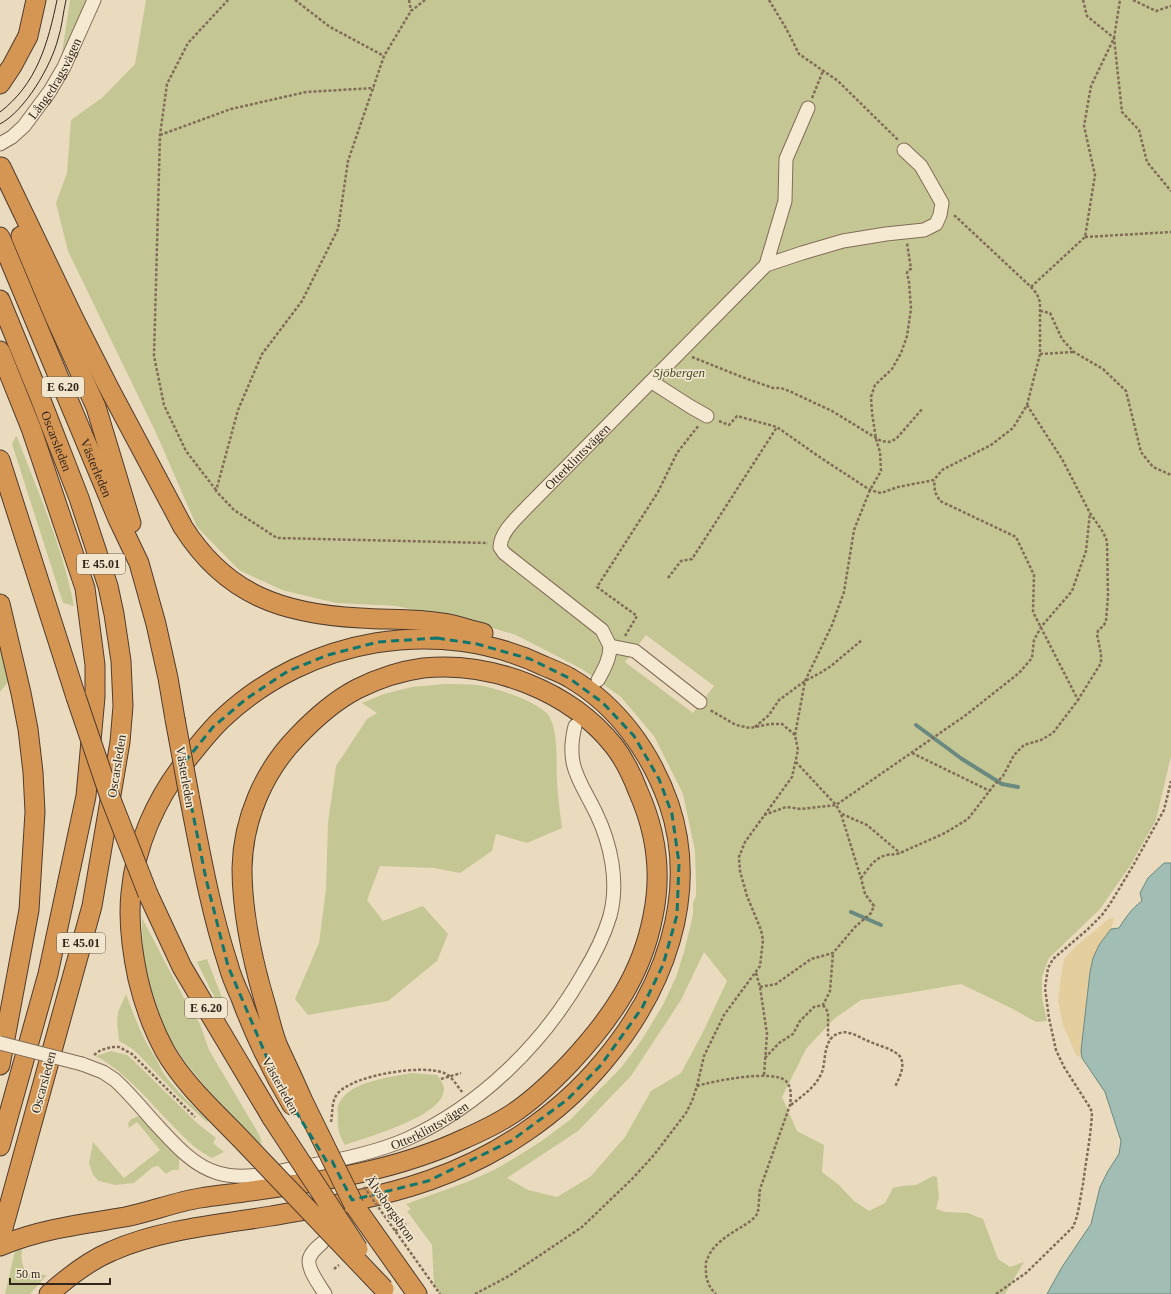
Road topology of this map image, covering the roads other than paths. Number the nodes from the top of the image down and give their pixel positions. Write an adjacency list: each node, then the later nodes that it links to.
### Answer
1 (36, 0): 3 (highway)
2 (94, 0): 5 (street, Långedragsvägen)
3 (0, 84)
4 (808, 108): 9 (street)
5 (0, 144)
6 (904, 150): 9 (street)
7 (0, 166): 16 (highway); 20 (highway)
8 (0, 237): 16 (highway, Västerleden / E 6.20)
9 (766, 265): 12 (street, Otterklintsvägen)
10 (0, 300): 28 (highway, Oscarsleden / E 45.01)
11 (0, 351): 27 (highway, Oscarsleden / E 45.01)
12 (652, 382): 13 (street); 19 (street, Otterklintsvägen)
13 (707, 416)
14 (0, 460): 17 (highway, E 6.20)
15 (0, 485): 17 (highway)
16 (139, 563): 26 (highway, Västerleden / E 6.20, bridge)
17 (42, 594): 31 (highway, Västerleden / E 6.20, bridge)
18 (0, 604): 25 (highway)
19 (615, 647): 21 (street); 22 (street)
20 (530, 659): 31 (highway, bridge); 32 (highway)
21 (598, 680)
22 (700, 702)
23 (575, 726): 24 (street, Otterklintsvägen, bridge)
24 (0, 1043)
25 (0, 1065)
26 (297, 1102): 30 (highway); 34 (highway, bridge)
27 (0, 1146)
28 (0, 1240)
29 (322, 1242): 33 (street)
30 (0, 1246)
31 (386, 1292)
32 (49, 1294)
33 (325, 1294)
34 (417, 1294)

